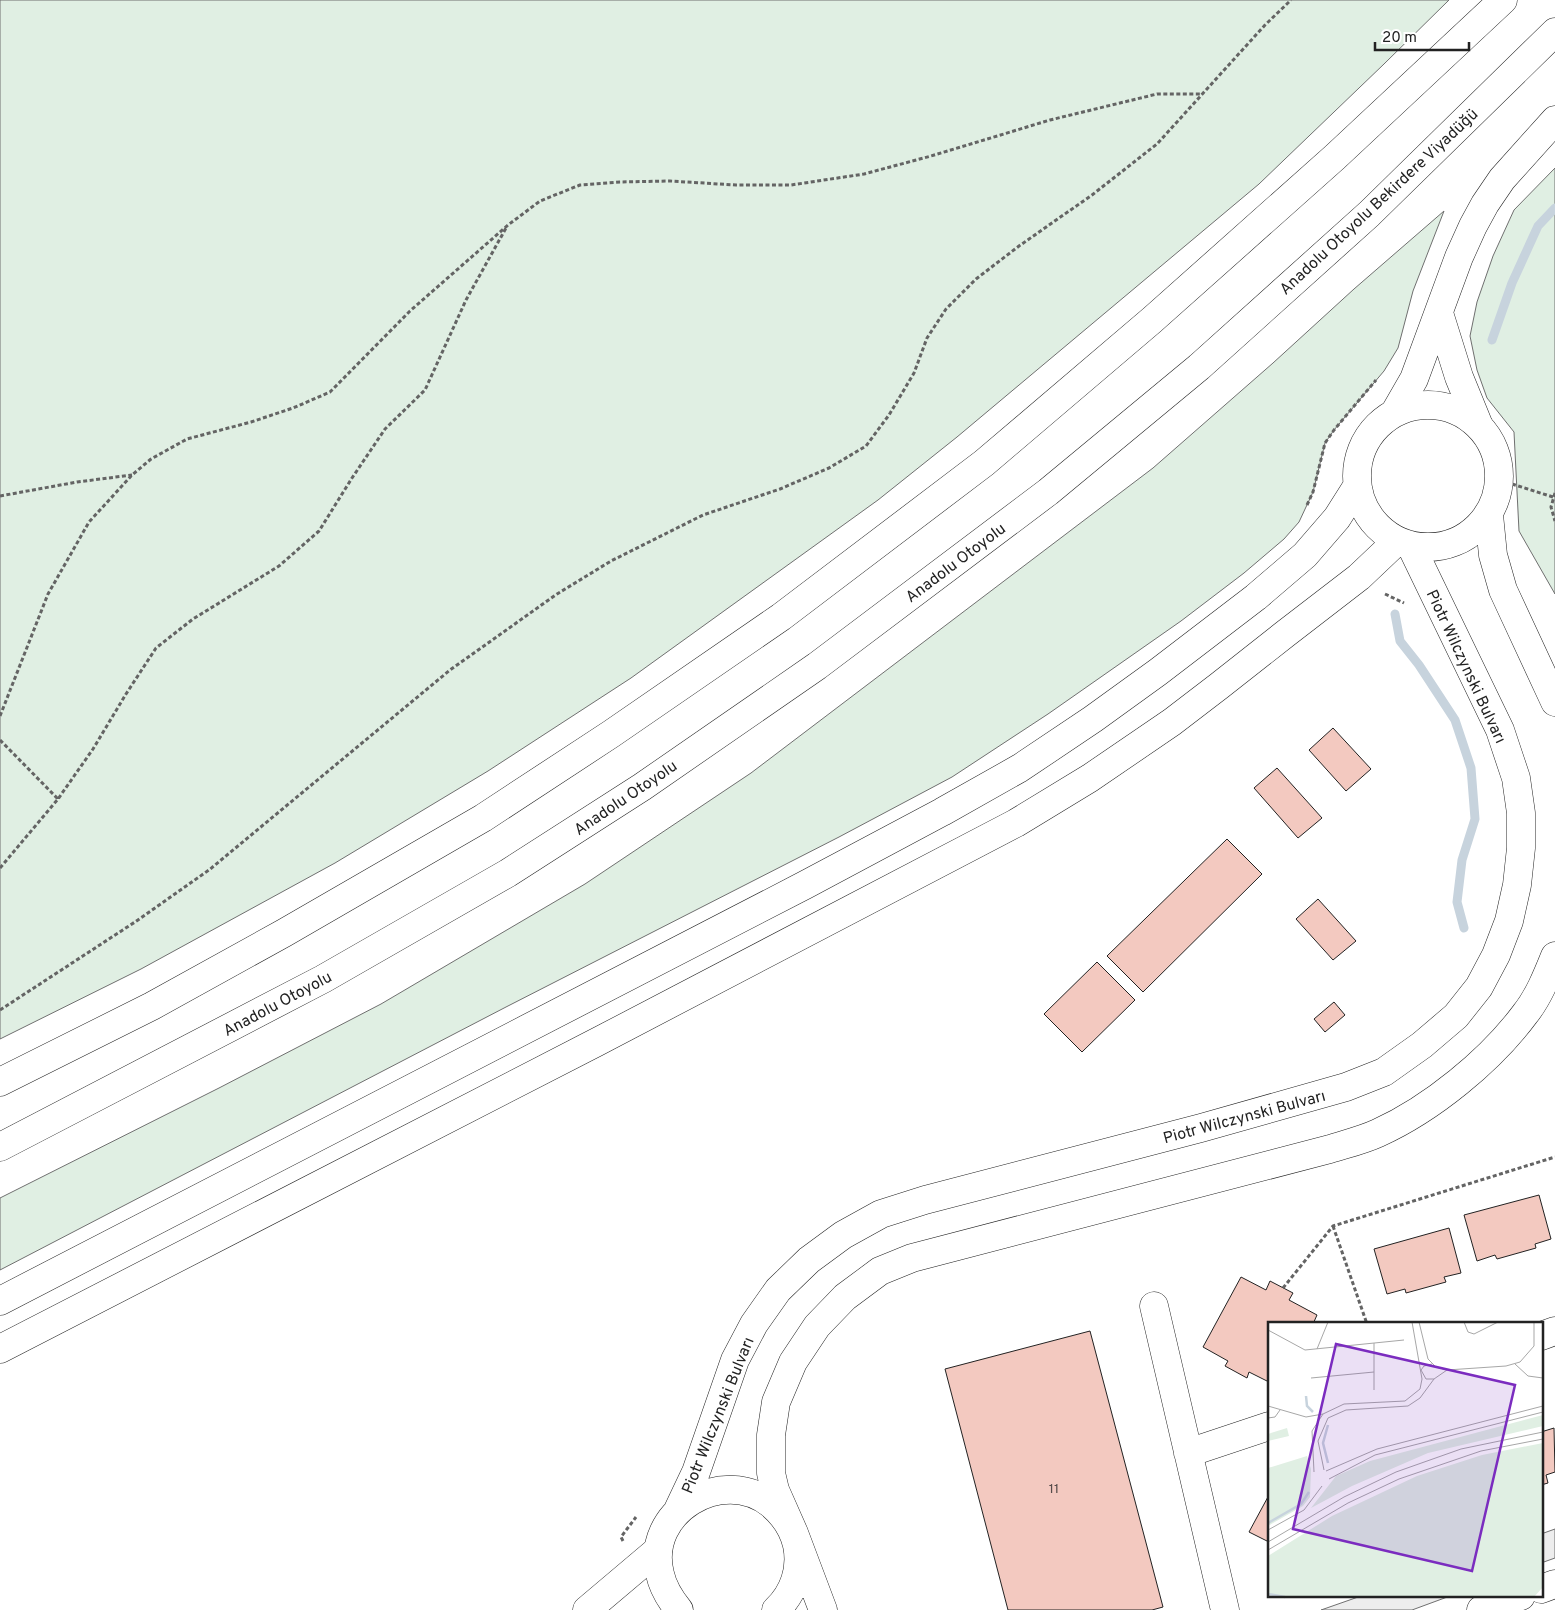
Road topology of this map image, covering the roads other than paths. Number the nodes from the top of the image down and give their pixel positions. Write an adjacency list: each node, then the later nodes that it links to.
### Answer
1 (1503, 0): 13 (main road)
2 (1555, 32): 5 (main road, Anadolu Otoyolu Bekirdere Viyadüğü)
3 (1555, 120): 4 (main road)
4 (1439, 314): 6 (main road); 7 (main road)
5 (1199, 367): 14 (main road, Anadolu Otoyolu)
6 (1395, 412): 7 (main road); 8 (main road)
7 (1479, 426): 9 (main road)
8 (1356, 488): 10 (main road); 15 (main road)
9 (1488, 515): 10 (main road); 11 (main road)
10 (1404, 544): 19 (main road); 22 (main road, Piotr Wilczynski Bulvarı)
11 (1555, 702)
12 (1555, 956): 23 (main road, Piotr Wilczynski Bulvarı)
13 (0, 1082)
14 (0, 1147)
15 (0, 1301)
16 (1154, 1306): 21 (main road)
17 (1555, 1331): 18 (main road)
18 (1542, 1336)
19 (0, 1349)
20 (1268, 1426): 21 (main road)
21 (1188, 1453): 32 (main road)
22 (678, 1510): 23 (main road, Piotr Wilczynski Bulvarı); 24 (main road, Piotr Wilczynski Bulvarı)
23 (794, 1533): 30 (main road, Piotr Wilczynski Bulvarı); 31 (main road, Piotr Wilczynski Bulvarı)
24 (658, 1550): 28 (main road); 29 (main road, Piotr Wilczynski Bulvarı)
25 (1555, 1584): 26 (main road)
26 (1542, 1589)
27 (1515, 1598): 33 (main road)
28 (588, 1610)
29 (679, 1610)
30 (776, 1610)
31 (824, 1610)
32 (1225, 1610)
33 (1482, 1610)

